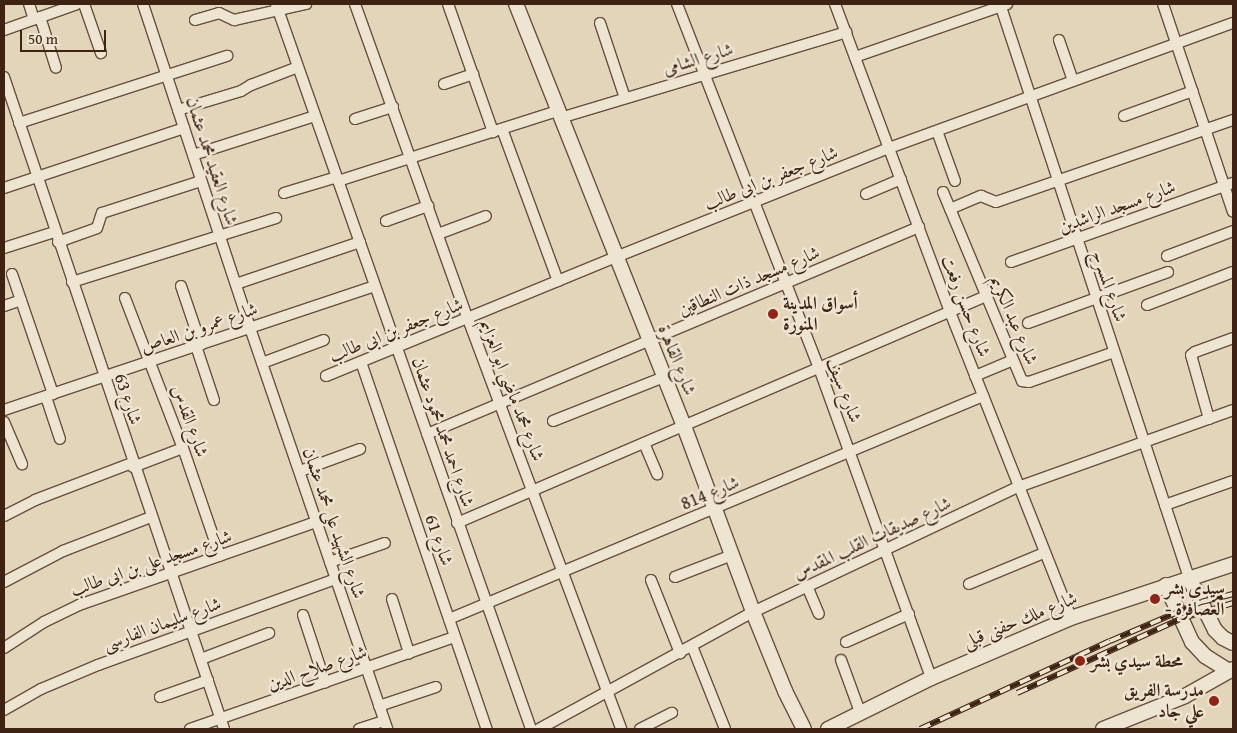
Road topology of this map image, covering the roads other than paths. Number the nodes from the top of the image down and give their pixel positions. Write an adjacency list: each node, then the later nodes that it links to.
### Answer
1 (29, 4): 14 (street)
2 (77, 4): 14 (street)
3 (84, 4): 22 (street)
4 (143, 4): 29 (street, شارع العقيد محمد عثمان)
5 (306, 4): 13 (street)
6 (356, 4): 36 (street, شارع محمد ماضي ابو العزايم)
7 (448, 4): 27 (street)
8 (516, 4): 38 (street, شارع القاهرة)
9 (677, 4): 28 (street, شارع سيف)
10 (836, 4): 19 (street, شارع حسن رفعت)
11 (1163, 4): 21 (street)
12 (1003, 5): 24 (street); 34 (street, شارع المسرح)
13 (277, 7): 15 (street); 25 (street, شارع احمد محمد محمود عثمان)
14 (37, 18): 18 (street); 26 (street)
15 (195, 20)
16 (600, 23): 35 (street)
17 (1233, 24): 21 (street, شارع جعفر بن ابى طالب)
18 (4, 30)
19 (846, 32): 24 (street, شارع حسن رفعت); 28 (street, شارع الشامى)
20 (1059, 40): 31 (street)
21 (1177, 44): 31 (street, شارع جعفر بن ابى طالب); 33 (street)
22 (101, 53)
23 (227, 56): 29 (street)
24 (855, 57): 48 (street, شارع حسن رفعت)
25 (298, 67): 37 (street); 39 (street, شارع احمد محمد محمود عثمان)
26 (56, 68)
27 (473, 74): 32 (street); 45 (street)
28 (704, 74): 35 (street, شارع الشامى); 62 (street, شارع سيف)
29 (166, 76): 37 (street, شارع العقيد محمد عثمان); 43 (street)
30 (4, 77): 43 (street, شارع 63)
31 (1073, 82): 34 (street, شارع جعفر بن ابى طالب)
32 (444, 84)
33 (1193, 91): 40 (street); 46 (street)
34 (1031, 96): 47 (street, شارع جعفر بن ابى طالب); 56 (street, شارع المسرح)
35 (625, 98): 38 (street, شارع الشامى)
36 (393, 108): 41 (street); 50 (street, شارع محمد ماضي ابو العزايم)
37 (178, 110): 44 (street, شارع العقيد محمد عثمان)
38 (559, 114): 45 (street, شارع الشامى); 79 (street, شارع القاهرة)
39 (315, 116): 49 (street); 52 (street, شارع احمد محمد محمود عثمان)
40 (1124, 116)
41 (355, 119)
42 (1233, 120): 46 (street)
43 (19, 123): 51 (street, شارع 63)
44 (184, 128): 49 (street, شارع العقيد محمد عثمان); 51 (street)
45 (498, 130): 50 (street, شارع الشامى); 84 (street)
46 (1206, 130): 56 (street); 57 (street)
47 (937, 131): 48 (street, شارع جعفر بن ابى طالب); 55 (street)
48 (889, 148): 53 (street, شارع حسن رفعت); 62 (street, شارع جعفر بن ابى طالب)
49 (193, 155): 54 (street, شارع العقيد محمد عثمان)
50 (411, 158): 52 (street, شارع الشامى); 63 (street, شارع محمد ماضي ابو العزايم)
51 (36, 177): 58 (street); 71 (street, شارع 63)
52 (338, 179): 60 (street, شارع الشامى); 76 (street, شارع احمد محمد محمود عثمان)
53 (901, 179): 61 (street); 69 (street, شارع حسن رفعت)
54 (201, 181): 73 (street, شارع العقيد محمد عثمان); 75 (street)
55 (955, 181)
56 (1058, 181): 64 (street); 74 (street, شارع المسرح)
57 (1229, 184): 65 (street); 74 (street, شارع مسجد الراشدين)
58 (4, 188)
59 (943, 192): 64 (street, شارع عبد الكريم)
60 (284, 193)
61 (866, 194)
62 (755, 202): 79 (street, شارع جعفر بن ابى طالب); 86 (street, شارع سيف)
63 (428, 206): 68 (street); 72 (street, شارع محمد ماضي ابو العزايم)
64 (950, 209): 90 (street, شارع عبد الكريم)
65 (1233, 212)
66 (486, 216): 72 (street)
67 (276, 218): 73 (street)
68 (386, 221)
69 (919, 227): 86 (street, شارع مسجد ذات النطاقين); 96 (street, شارع حسن رفعت)
70 (1233, 231): 78 (street)
71 (54, 232): 75 (street, شارع 63); 77 (street)
72 (438, 234): 97 (street, شارع محمد ماضي ابو العزايم)
73 (219, 236): 85 (street); 87 (street, شارع العقيد محمد عثمان)
74 (1076, 238): 80 (street, شارع مسجد الراشدين); 92 (street, شارع المسرح)
75 (58, 242): 85 (street, شارع 63)
76 (360, 242): 87 (street); 89 (street, شارع احمد محمد محمود عثمان)
77 (4, 248)
78 (1167, 256)
79 (616, 257): 84 (street, شارع جعفر بن ابى طالب); 102 (street, شارع القاهرة)
80 (1011, 262)
81 (1168, 272): 92 (street)
82 (1233, 272): 94 (street)
83 (12, 274): 93 (street)
84 (558, 281): 97 (street, شارع جعفر بن ابى طالب)
85 (72, 282): 113 (street, شارع 63)
86 (786, 283): 102 (street, شارع مسجد ذات النطاقين); 110 (street, شارع سيف)
87 (236, 284): 99 (street, شارع العقيد محمد عثمان)
88 (181, 286): 103 (street)
89 (375, 286): 99 (street, شارع عمرو بن العاص); 104 (street, شارع احمد محمد محمود عثمان)
90 (986, 296): 96 (street); 106 (street, شارع عبد الكريم)
91 (126, 298): 107 (street, شارع القدس)
92 (1096, 298): 98 (street); 105 (street, شارع المسرح)
93 (21, 300): 95 (street); 115 (street)
94 (1147, 305)
95 (4, 306)
96 (950, 312): 110 (street); 112 (street, شارع حسن رفعت)
97 (468, 319): 104 (street, شارع جعفر بن ابى طالب); 118 (street, شارع محمد ماضي ابو العزايم)
98 (1028, 323)
99 (250, 328): 103 (street, شارع عمرو بن العاص); 109 (street, شارع الشهيد على محمد عثمان)
100 (1233, 338): 121 (street)
101 (324, 340): 109 (street)
102 (649, 340): 114 (street, شارع القاهرة); 118 (street, شارع مسجد ذات النطاقين)
103 (198, 346): 107 (street, شارع عمرو بن العاص); 117 (street)
104 (397, 348): 108 (street, شارع جعفر بن ابى طالب); 125 (street, شارع احمد محمد محمود عثمان)
105 (1114, 352): 106 (street, شارع عبد الكريم); 127 (street, شارع المسرح)
106 (1012, 360): 112 (street)
107 (151, 362): 113 (street, شارع عمرو بن العاص); 129 (street, شارع القدس)
108 (361, 362): 111 (street, شارع جعفر بن ابى طالب); 169 (street, شارع 61)
109 (262, 363): 134 (street, شارع الشهيد على محمد عثمان)
110 (819, 368): 124 (street); 131 (street, شارع سيف)
111 (326, 376)
112 (975, 376): 116 (street, شارع حسن رفعت)
113 (104, 377): 115 (street, شارع عمرو بن العاص); 133 (street, شارع 63)
114 (664, 377): 122 (street); 124 (street, شارع القاهرة)
115 (50, 396): 119 (street, شارع عمرو بن العاص); 126 (street)
116 (983, 396): 131 (street, شارع 814); 137 (street, شارع حسن رفعت)
117 (214, 400)
118 (500, 403): 125 (street, شارع مسجد ذات النطاقين); 138 (street, شارع محمد ماضي ابو العزايم)
119 (4, 410)
120 (1233, 410): 121 (street, شارع صديقات القلب المقدس)
121 (1209, 419): 127 (street, شارع صديقات القلب المقدس)
122 (553, 420)
123 (4, 422): 132 (street)
124 (684, 426): 128 (street); 140 (street, شارع القاهرة)
125 (426, 434): 144 (street, شارع احمد محمد محمود عثمان)
126 (60, 439)
127 (1145, 442): 137 (street, شارع صديقات القلب المقدس); 139 (street, شارع المسرح)
128 (644, 443): 135 (street); 138 (street)
129 (183, 448): 133 (street); 149 (street, شارع القدس)
130 (360, 449): 134 (street)
131 (850, 452): 140 (street, شارع 814); 146 (street, شارع سيف)
132 (22, 464)
133 (133, 465): 141 (street); 142 (street, شارع 63)
134 (300, 471): 143 (street, شارع الشهيد على محمد عثمان)
135 (657, 474)
136 (1233, 481): 139 (street)
137 (1018, 487): 146 (street, شارع صديقات القلب المقدس); 147 (street, شارع حسن رفعت)
138 (533, 490): 144 (street); 152 (street, شارع محمد ماضي ابو العزايم)
139 (1165, 505): 155 (street, شارع المسرح)
140 (715, 508): 148 (street, شارع القاهرة); 152 (street, شارع 814)
141 (4, 516)
142 (151, 517): 153 (street, شارع 63); 158 (street)
143 (316, 522): 149 (street, شارع مسجد على بن ابى طالب); 150 (street, شارع الشهيد على محمد عثمان)
144 (457, 523): 163 (street, شارع احمد محمد محمود عثمان)
145 (385, 543): 150 (street)
146 (886, 549): 161 (street, شارع صديقات القلب المقدس); 166 (street, شارع سيف)
147 (1044, 553): 159 (street); 168 (street, شارع حسن رفعت)
148 (732, 555): 154 (street); 164 (street, شارع القاهرة)
149 (220, 556): 153 (street, شارع مسجد على بن ابى طالب)
150 (330, 562): 156 (street, شارع الشهيد على محمد عثمان)
151 (1233, 564): 155 (street, شارع ملك حفنى قبلى)
152 (563, 571): 163 (street, شارع 814); 187 (street, شارع محمد ماضي ابو العزايم)
153 (171, 573): 170 (street, شارع 63); 176 (street, شارع مسجد على بن ابى طالب)
154 (675, 577)
155 (1189, 578): 160 (street, شارع ملك حفنى قبلى); 174 (street)
156 (336, 579): 170 (street, شارع سليمان الفارسى); 181 (street, شارع الشهيد على محمد عثمان)
157 (651, 580): 178 (street)
158 (4, 582)
159 (969, 584)
160 (1166, 585): 168 (street, شارع ملك حفنى قبلى); 182 (street)
161 (807, 586): 164 (street, شارع صديقات القلب المقدس); 165 (street)
162 (392, 599): 177 (street)
163 (486, 604): 169 (street, شارع 814); 198 (street, شارع احمد محمد محمود عثمان)
164 (753, 612): 175 (street, شارع صديقات القلب المقدس); 203 (street, شارع القاهرة)
165 (819, 614)
166 (909, 614): 173 (street); 183 (street, شارع سيف)
167 (303, 615): 185 (street)
168 (1071, 618): 183 (street, شارع ملك حفنى قبلى)
169 (449, 619): 172 (street, شارع 61)
170 (192, 631): 179 (street, شارع 63); 190 (street, شارع سليمان الفارسى)
171 (269, 633): 179 (street)
172 (454, 637): 177 (street, شارع صلاح الدين); 197 (street, شارع 61)
173 (846, 642)
174 (1233, 643)
175 (692, 646): 178 (street, شارع صديقات القلب المقدس); 202 (street)
176 (4, 648)
177 (409, 653): 181 (street, شارع صلاح الدين)
178 (680, 653): 187 (street, شارع صديقات القلب المقدس)
179 (201, 659): 184 (street, شارع 63)
180 (841, 660): 191 (street)
181 (366, 668): 185 (street, شارع صلاح الدين); 189 (street, شارع الشهيد على محمد عثمان)
182 (1231, 670): 205 (street)
183 (931, 678): 191 (street, شارع ملك حفنى قبلى)
184 (208, 680): 188 (street); 193 (street, شارع 63)
185 (325, 682): 193 (street, شارع صلاح الدين)
186 (436, 687): 189 (street)
187 (607, 694): 199 (street, شارع صديقات القلب المقدس); 200 (street, شارع محمد ماضي ابو العزايم)
188 (160, 697)
189 (379, 706): 194 (street, شارع الشهيد على محمد عثمان)
190 (4, 710)
191 (860, 712): 204 (street, شارع ملك حفنى قبلى)
192 (672, 713): 201 (street)
193 (222, 724): 195 (street, شارع صلاح الدين)
194 (385, 725): 196 (street)
195 (190, 729)
196 (359, 729)
197 (487, 729)
198 (531, 729)
199 (539, 729)
200 (621, 729)
201 (640, 729)
202 (725, 729)
203 (804, 729)
204 (828, 729)
205 (1102, 729)

